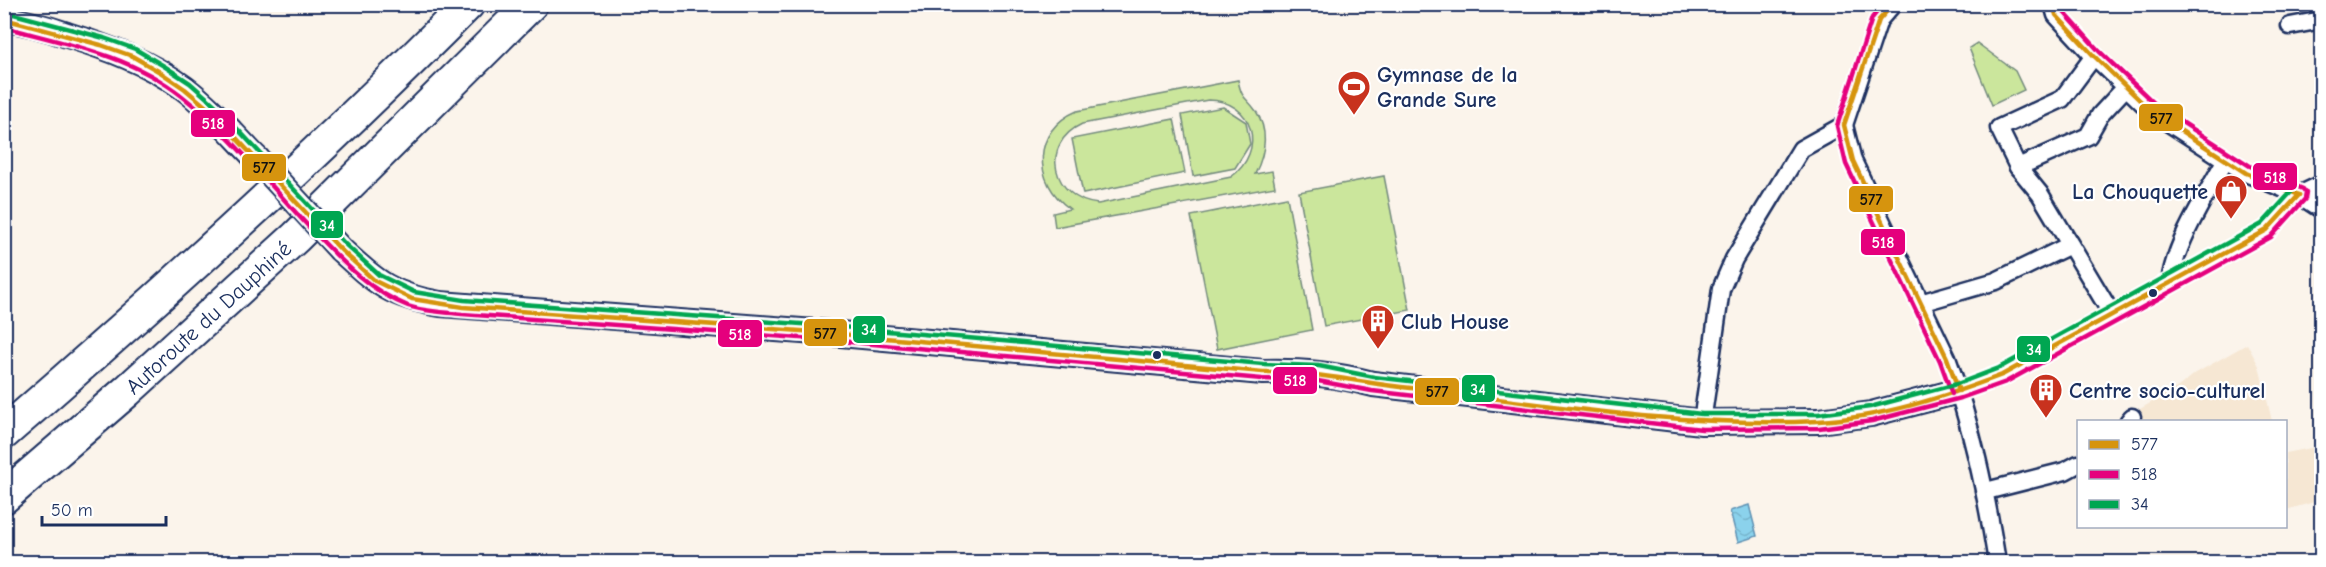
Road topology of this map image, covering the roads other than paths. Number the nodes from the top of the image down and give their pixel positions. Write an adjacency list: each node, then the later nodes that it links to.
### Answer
1 (468, 4): 22 (highway, Autoroute du Dauphiné)
2 (531, 4): 25 (highway, Autoroute du Dauphiné)
3 (1893, 4): 10 (street)
4 (2053, 4): 8 (street)
5 (4, 19): 21 (street, bridge)
6 (2322, 20): 7 (street)
7 (2290, 26)
8 (2094, 56): 9 (street); 12 (street)
9 (2126, 87): 11 (street); 12 (street)
10 (1844, 125): 18 (street); 21 (street)
11 (2226, 159): 14 (street); 17 (street)
12 (2018, 167): 16 (street)
13 (2320, 185): 14 (street)
14 (2299, 195): 15 (street); 17 (street)
15 (2322, 210)
16 (2070, 245): 18 (street); 19 (street)
17 (2170, 282): 19 (street)
18 (1920, 303): 20 (street)
19 (2111, 313): 20 (street)
20 (1959, 391): 21 (street); 24 (street)
21 (1702, 422)
22 (4, 433)
23 (2077, 465): 24 (street)
24 (1986, 491): 26 (street)
25 (4, 497)
26 (1997, 562)

